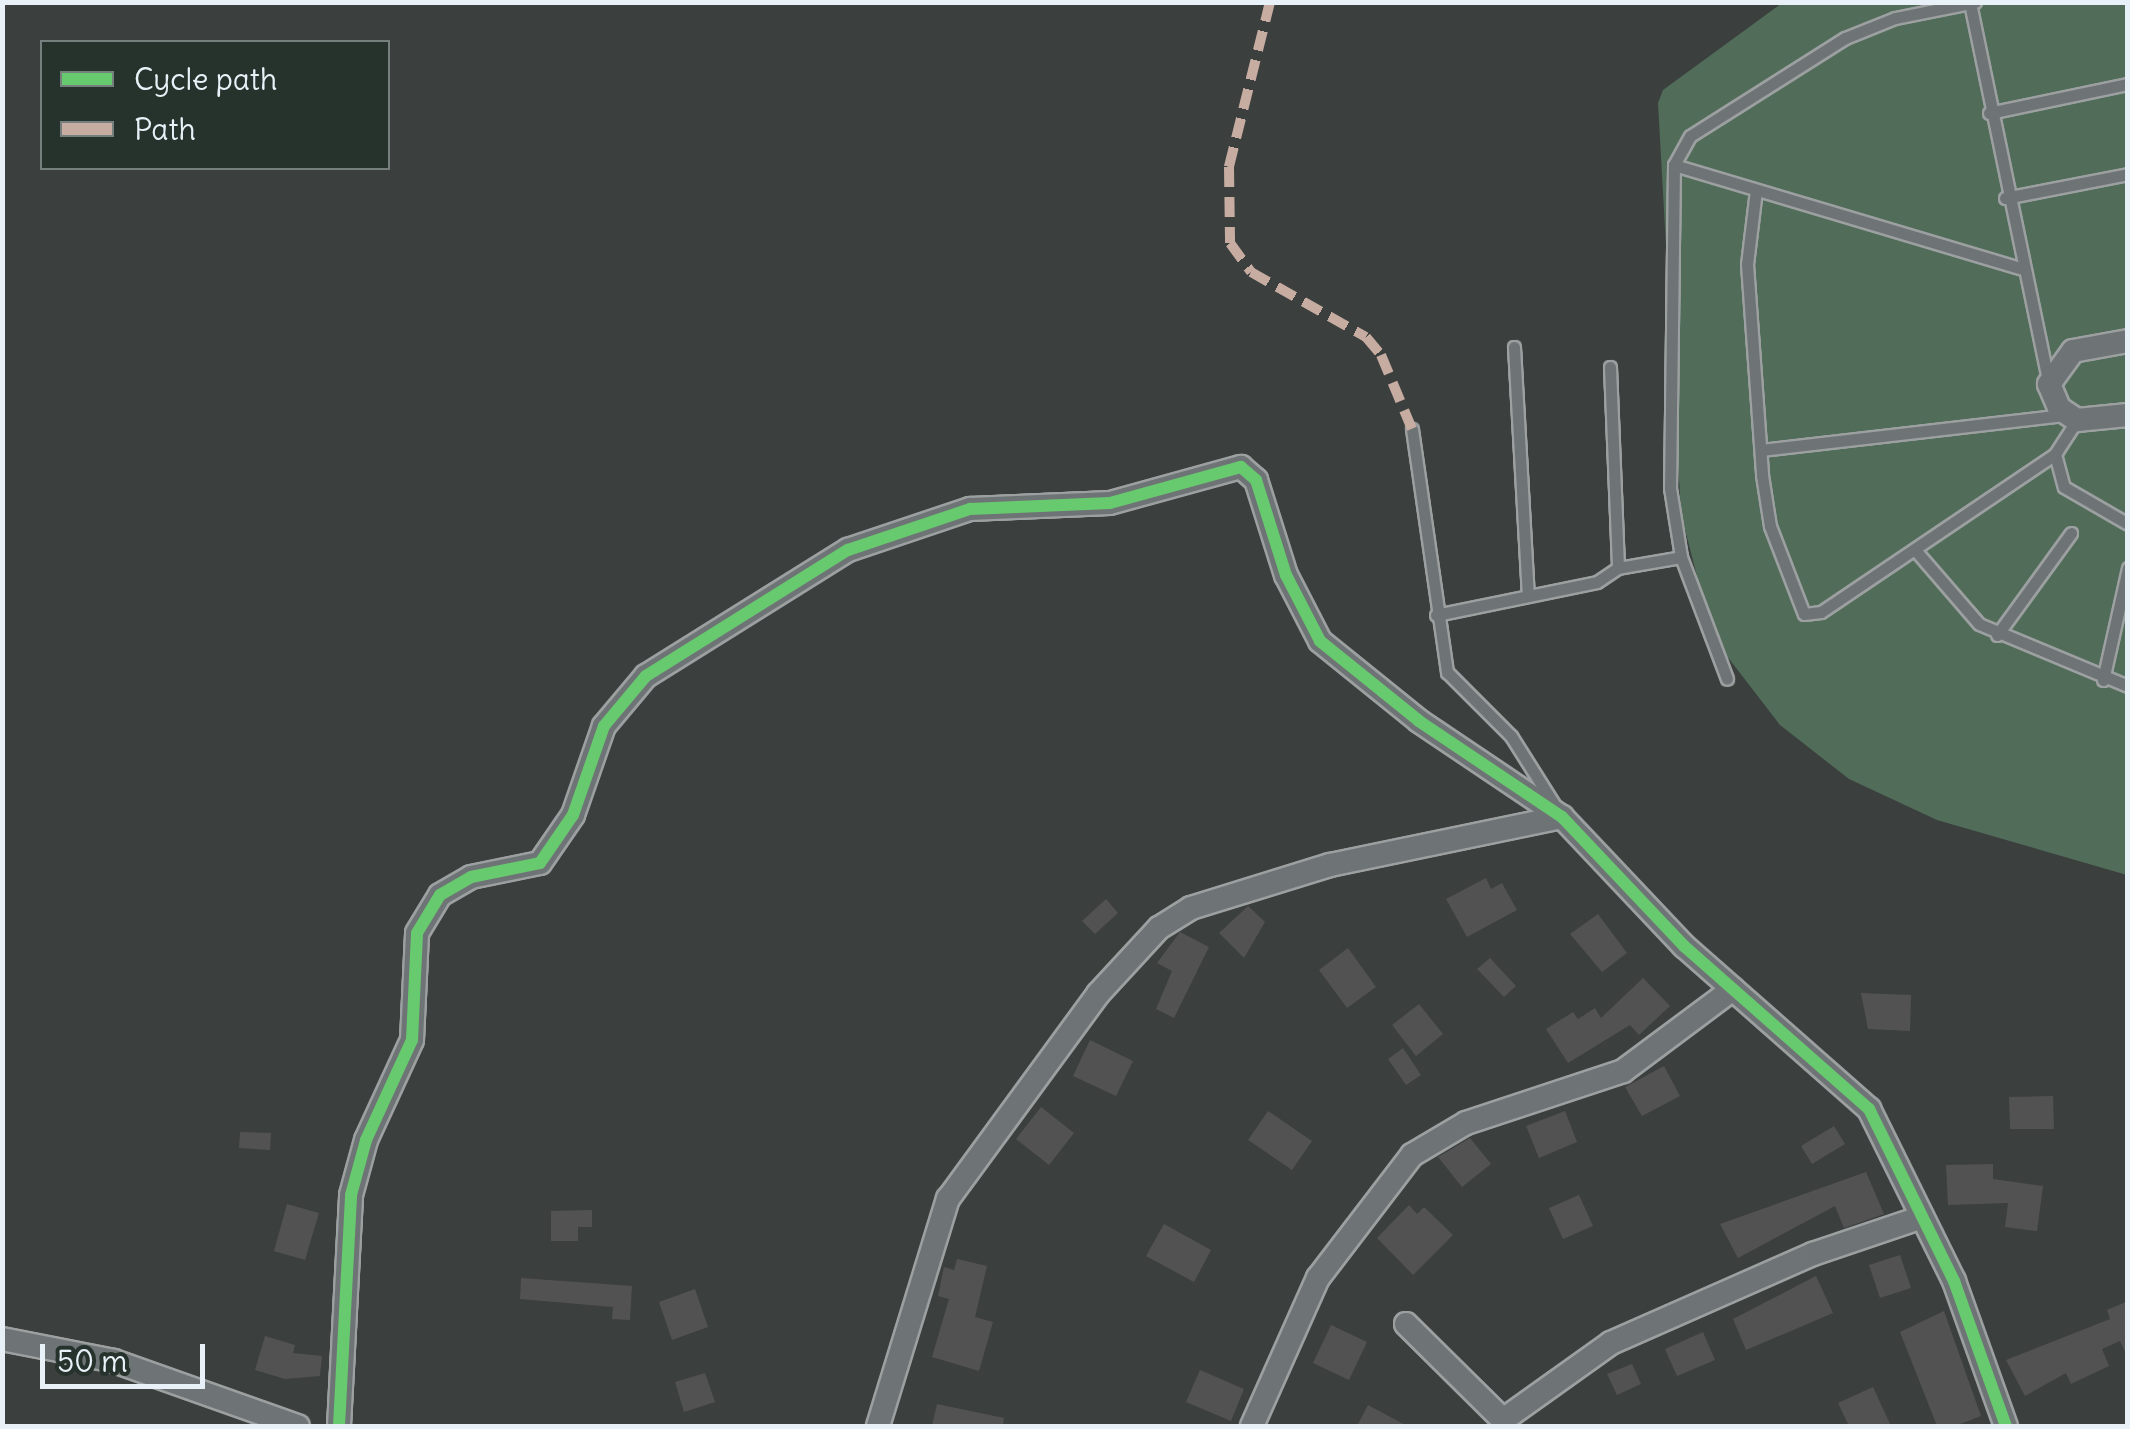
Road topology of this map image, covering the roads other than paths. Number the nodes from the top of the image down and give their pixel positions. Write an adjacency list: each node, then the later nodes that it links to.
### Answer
1 (1972, 3): 3 (lane); 4 (lane)
2 (2128, 84): 3 (lane)
3 (1990, 113): 7 (lane)
4 (1674, 165): 6 (lane); 21 (lane)
5 (2128, 174): 7 (lane)
6 (1756, 190): 8 (lane); 16 (lane)
7 (2005, 198): 8 (lane)
8 (2020, 268): 12 (lane)
9 (2128, 341): 12 (street)
10 (1514, 347): 24 (lane)
11 (1610, 367): 22 (lane)
12 (2049, 384): 14 (street)
13 (2128, 415): 14 (street)
14 (2072, 418): 16 (lane); 17 (lane)
15 (1412, 429): 25 (lane)
16 (1760, 450): 20 (lane)
17 (2055, 454): 18 (lane); 20 (lane)
18 (2128, 524)
19 (2070, 533): 26 (lane)
20 (1916, 551): 26 (lane)
21 (1682, 557): 22 (lane); 27 (lane)
22 (1618, 568): 24 (lane)
23 (2128, 568): 28 (lane)
24 (1528, 596): 25 (lane)
25 (1436, 615): 30 (lane)
26 (1997, 635): 28 (lane)
27 (1727, 679)
28 (2103, 680): 29 (lane)
29 (2128, 686)
30 (1562, 817): 31 (street); 37 (street); 38 (street)
31 (1733, 989): 32 (street); 39 (street)
32 (1922, 1218): 35 (street); 40 (street)
33 (1406, 1324): 35 (street)
34 (2, 1340): 36 (street)
35 (1519, 1420)
36 (298, 1426)
37 (339, 1426)
38 (878, 1426)
39 (1252, 1426)
40 (2006, 1426)

